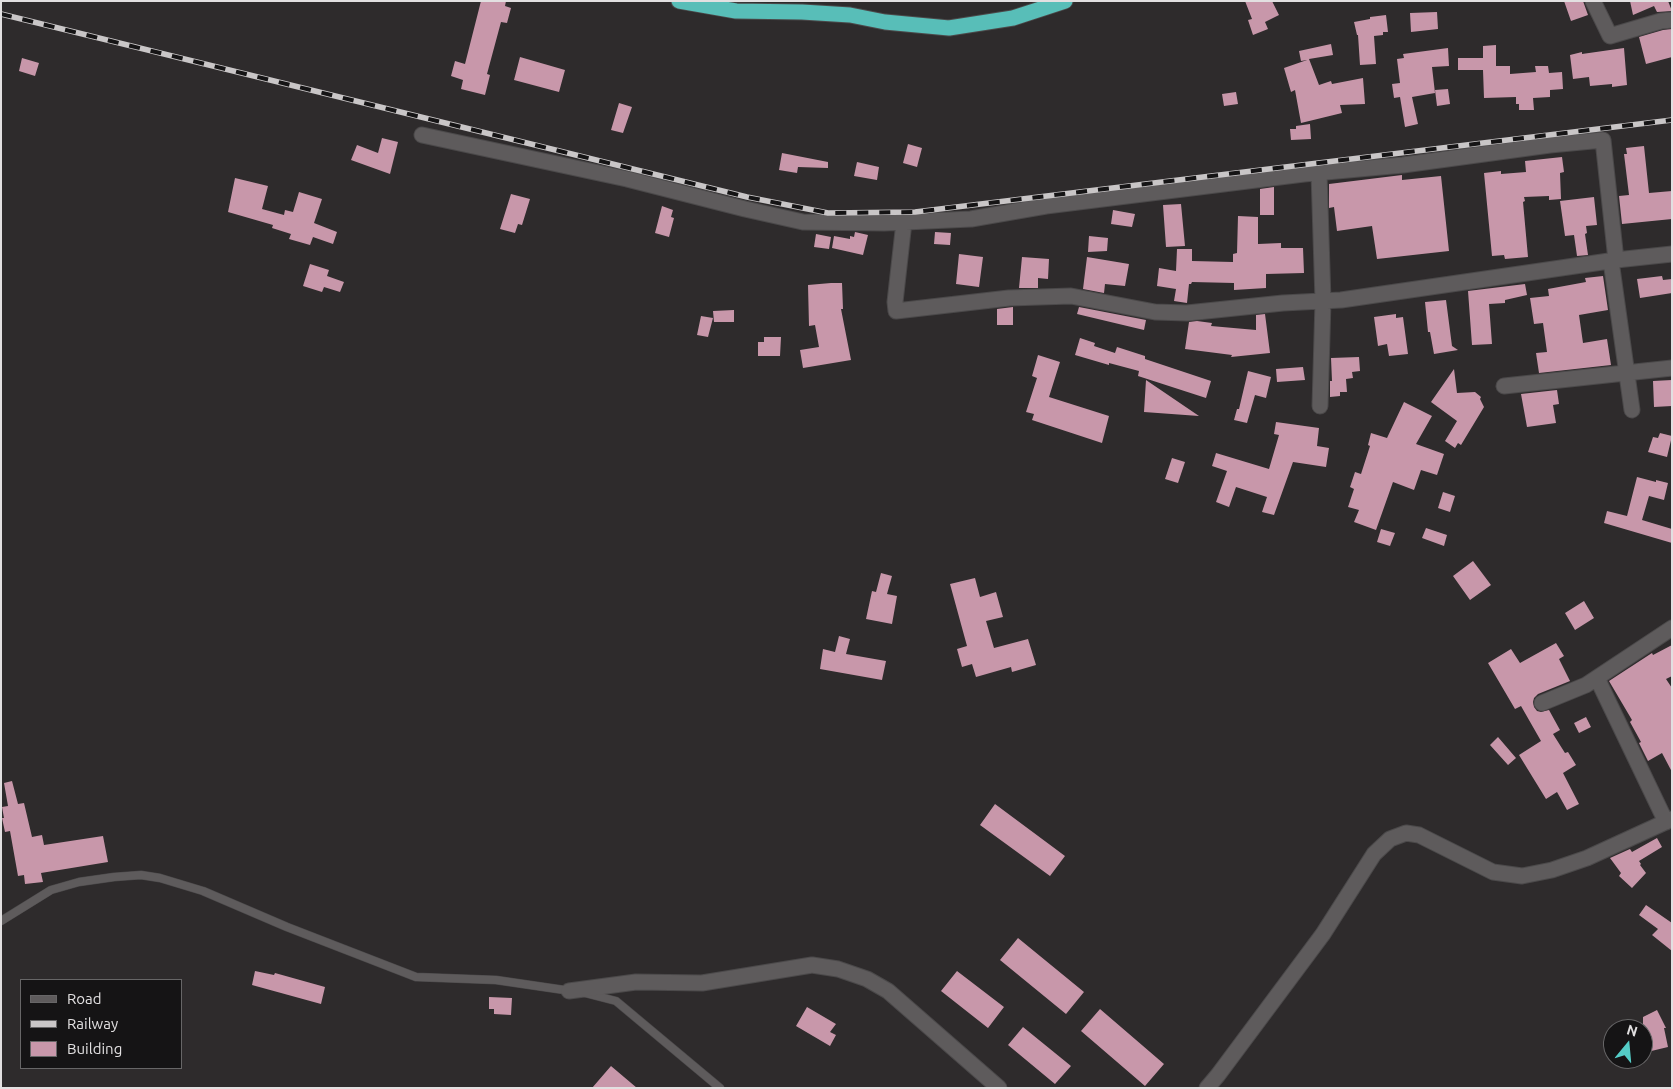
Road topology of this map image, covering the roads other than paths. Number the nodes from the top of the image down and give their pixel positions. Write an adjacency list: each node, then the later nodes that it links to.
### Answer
1 (679, 1): 2 (highway)
2 (1065, 1)
3 (1593, 1): 4 (street)
4 (1672, 20)
5 (422, 135): 7 (street)
6 (1319, 173): 7 (street); 9 (street); 10 (street)
7 (904, 222): 10 (street)
8 (1672, 254): 9 (street)
9 (1613, 260): 10 (street); 12 (street)
10 (1323, 301): 14 (street)
11 (1672, 368): 12 (street)
12 (1628, 372): 13 (street); 15 (street)
13 (1504, 386)
14 (1320, 406)
15 (1632, 410)
16 (1672, 628): 17 (street)
17 (1597, 678): 18 (street); 19 (street)
18 (1542, 703)
19 (1669, 820): 24 (street)
20 (1, 921): 21 (lane)
21 (569, 991): 22 (lane); 23 (street)
22 (720, 1088)
23 (999, 1088)
24 (1207, 1088)

